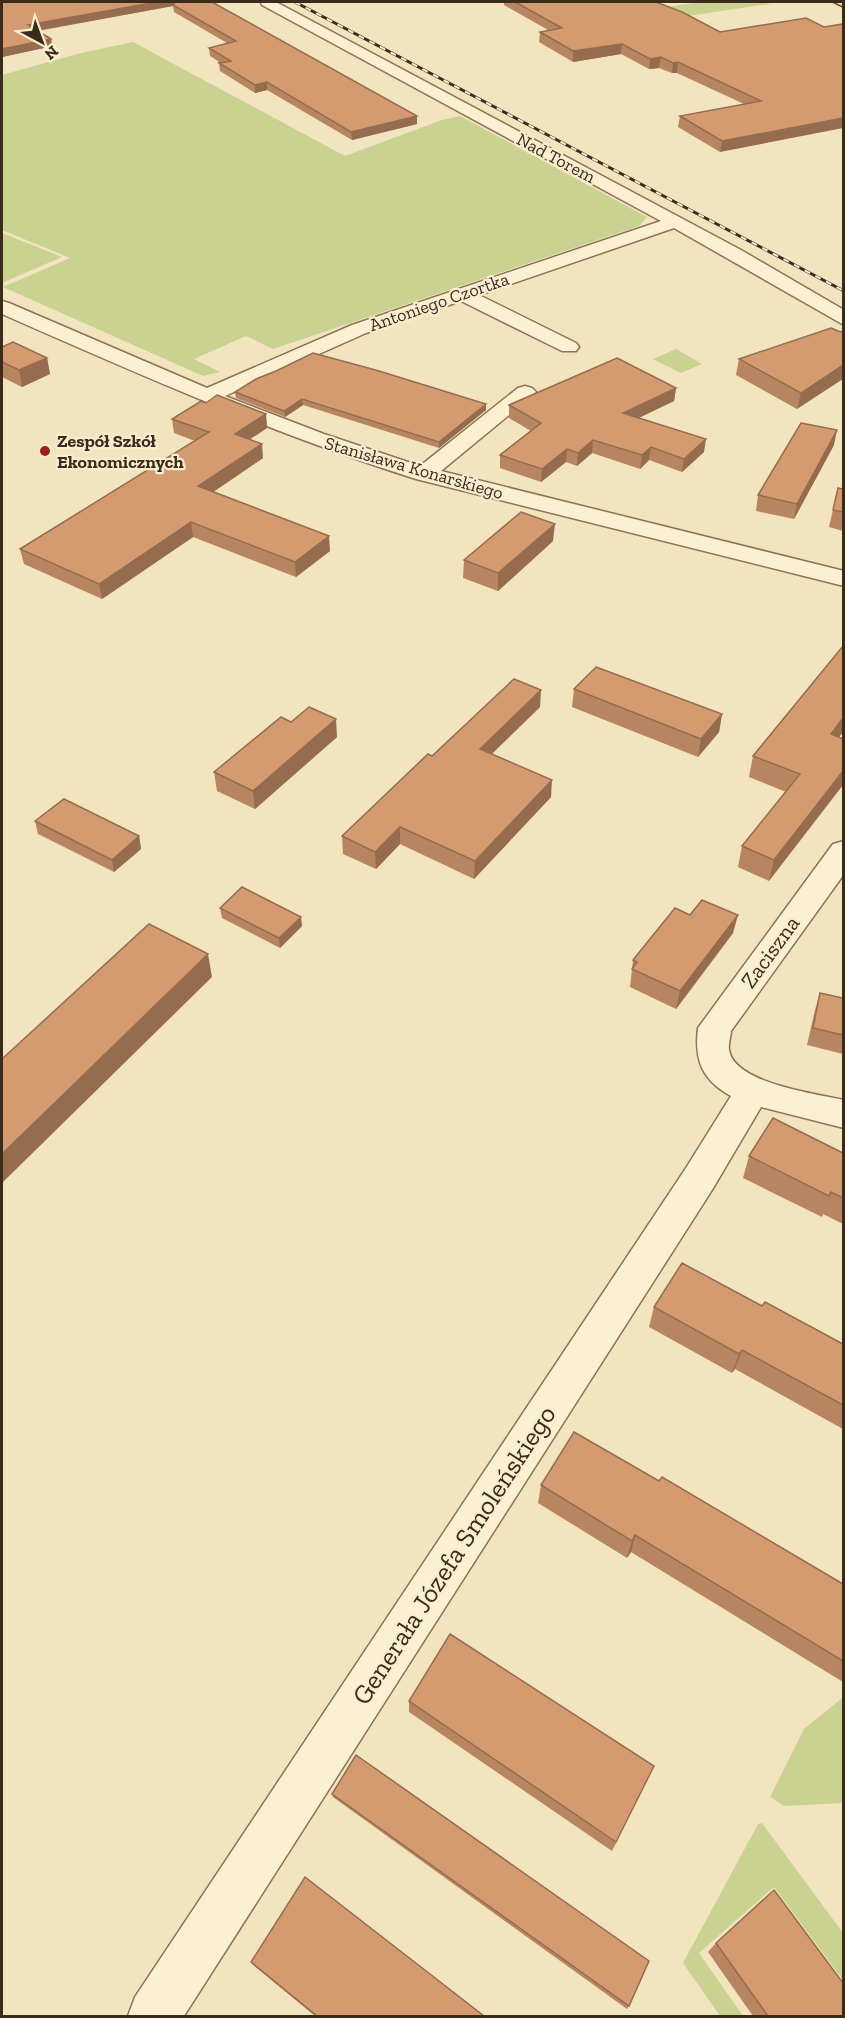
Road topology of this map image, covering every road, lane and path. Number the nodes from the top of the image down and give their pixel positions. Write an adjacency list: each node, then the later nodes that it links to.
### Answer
1 (267, 2): 2 (street, Nad Torem)
2 (676, 222): 3 (street, Antoniego Czortka); 5 (street, Nad Torem)
3 (462, 294): 6 (street); 8 (street, Antoniego Czortka)
4 (2, 307): 8 (street, Stanisława Konarskiego)
5 (843, 319)
6 (569, 347)
7 (525, 392): 9 (street)
8 (207, 396): 9 (street, Stanisława Konarskiego)
9 (424, 474): 10 (street, Stanisława Konarskiego)
10 (843, 579)
11 (843, 851): 12 (street, Zaciszna)
12 (752, 1092): 13 (street); 14 (street, Generała Józefa Smoleńskiego)
13 (843, 1114)
14 (154, 2016)

